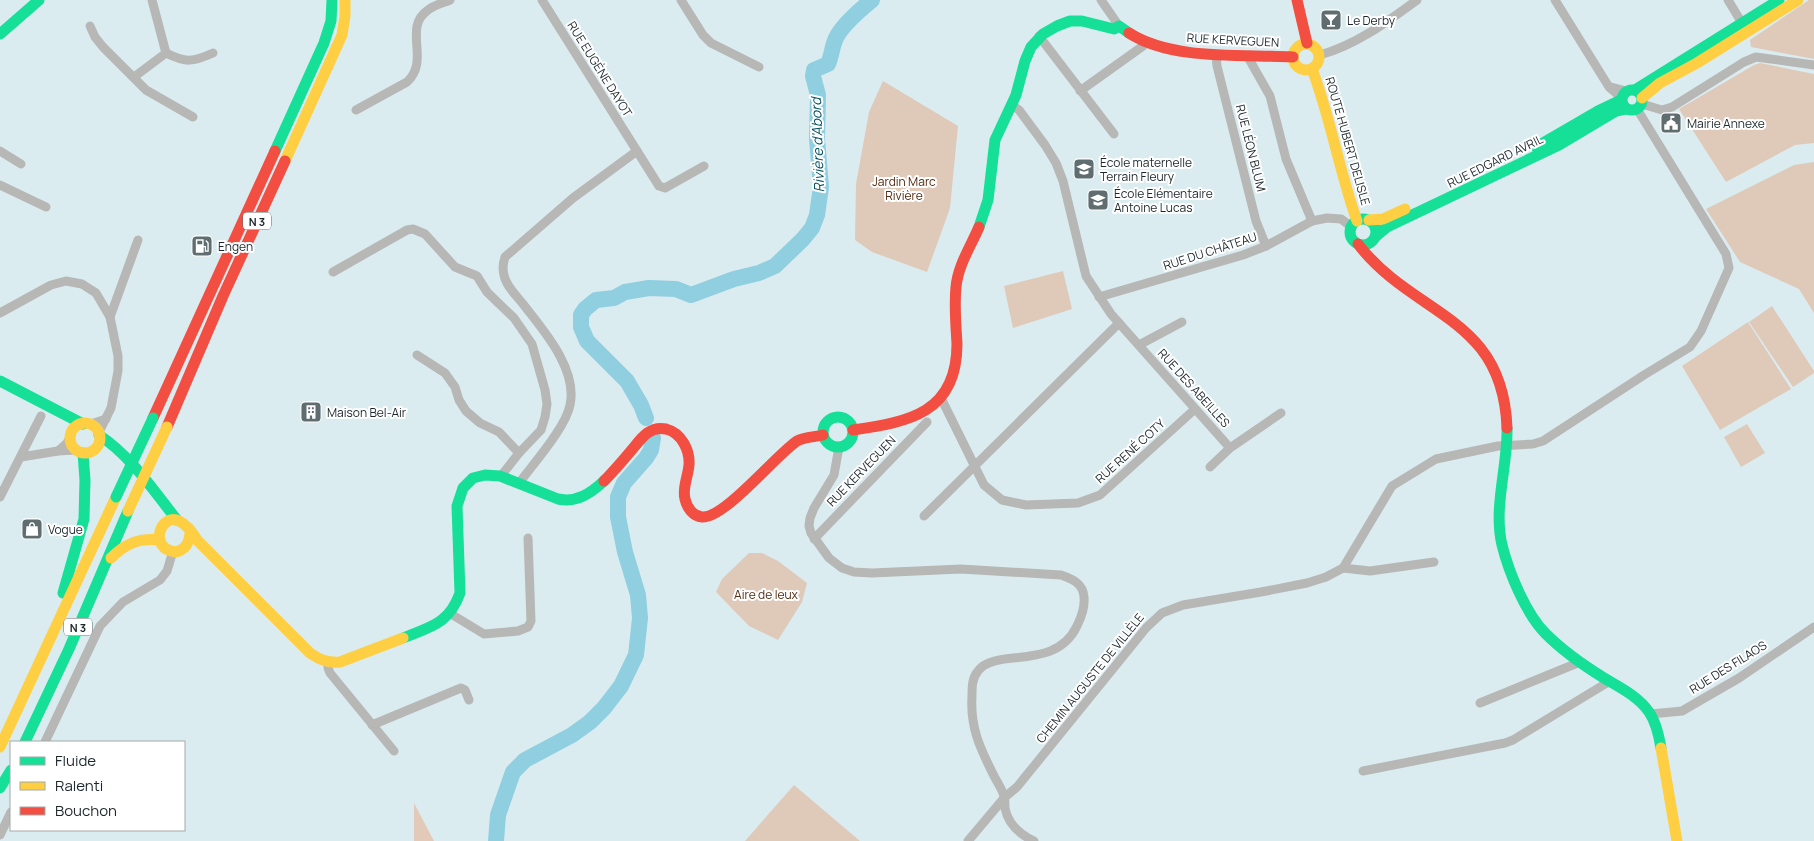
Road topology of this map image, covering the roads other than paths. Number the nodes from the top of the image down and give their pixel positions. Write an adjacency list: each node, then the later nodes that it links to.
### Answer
1 (39, 0): 18 (main road)
2 (152, 0): 22 (street)
3 (332, 0): 43 (main road, N 3)
4 (344, 0): 102 (main road, N 3, bridge)
5 (450, 0): 35 (street)
6 (542, 0): 39 (street, RUE EUGÉNE DAYOT)
7 (680, 0): 29 (street)
8 (1101, 0): 16 (street)
9 (1417, 0): 26 (street)
10 (1555, 0): 33 (street)
11 (1728, 0): 17 (street)
12 (1779, 0): 17 (main road, RUE EDGARD AVRIL)
13 (1798, 0): 17 (main road, RUE EDGARD AVRIL)
14 (1298, 4): 21 (main road)
15 (90, 26): 31 (street)
16 (1119, 26): 19 (main road, RUE KERVEGUEN); 20 (main road, RUE KERVEGUEN)
17 (1745, 28): 33 (main road, RUE EDGARD AVRIL)
18 (0, 34)
19 (1039, 36): 32 (street); 34 (main road, RUE KERVEGUEN)
20 (1146, 41): 24 (main road, RUE KERVEGUEN); 32 (street)
21 (1307, 43): 26 (main road); 27 (main road)
22 (166, 53): 23 (street); 31 (street)
23 (213, 54)
24 (1216, 55): 25 (main road, RUE KERVEGUEN); 51 (street, RUE LÉON BLUM)
25 (1249, 55): 27 (main road, RUE KERVEGUEN); 46 (street)
26 (1320, 55): 30 (main road, ROUTE HUBERT DELISLE)
27 (1293, 57): 30 (main road, ROUTE HUBERT DELISLE)
28 (1814, 65): 33 (street)
29 (758, 67)
30 (1312, 69): 47 (main road, ROUTE HUBERT DELISLE)
31 (134, 77): 36 (street)
32 (1080, 91): 37 (street)
33 (1631, 100): 47 (main road, RUE EDGARD AVRIL); 48 (main road, RUE EDGARD AVRIL); 74 (street)
34 (1013, 106): 54 (street, RUE DES ABEILLES); 64 (main road, RUE KERVEGUEN)
35 (356, 110)
36 (193, 118)
37 (1114, 134)
38 (0, 151): 40 (street)
39 (637, 151): 41 (street, RUE EUGÉNE DAYOT); 85 (street)
40 (21, 164)
41 (704, 166)
42 (0, 185): 44 (street)
43 (252, 200): 45 (main road); 58 (main road, N 3)
44 (46, 207)
45 (235, 217)
46 (1312, 221): 47 (street, RUE DU CHÂTEAU); 51 (street, RUE DU CHÂTEAU)
47 (1359, 223): 48 (main road, ROUTE HUBERT DELISLE); 50 (main road, ROUTE HUBERT DELISLE)
48 (1374, 239): 50 (main road); 52 (main road, ROUTE HUBERT DELISLE)
49 (138, 240): 57 (street)
50 (1358, 244): 52 (main road)
51 (1266, 246): 54 (street, RUE DU CHÂTEAU)
52 (1380, 268): 74 (main road)
53 (333, 272): 80 (street)
54 (1099, 297): 60 (street, RUE DES ABEILLES)
55 (195, 303): 58 (main road)
56 (0, 313): 57 (street)
57 (110, 317): 70 (street)
58 (198, 320): 101 (main road, N 3, bridge)
59 (1182, 322): 61 (street, RUE DES ABEILLES)
60 (1119, 324): 61 (street, RUE DES ABEILLES); 82 (street)
61 (1139, 345): 66 (street, RUE DES ABEILLES)
62 (417, 356): 80 (street)
63 (0, 382): 65 (main road)
64 (941, 398): 71 (main road, RUE KERVEGUEN); 82 (street, RUE RENÉ COTY)
65 (56, 409): 70 (main road); 72 (main road)
66 (1196, 409): 77 (street, RUE DES ABEILLES); 82 (street, RUE RENÉ COTY)
67 (1281, 413): 77 (street)
68 (41, 416): 81 (street)
69 (927, 422): 92 (street, RUE KERVEGUEN)
70 (93, 429): 72 (main road); 75 (main road); 88 (main road)
71 (853, 430): 73 (main road); 76 (main road)
72 (70, 435): 78 (street); 79 (main road)
73 (823, 435): 76 (main road); 85 (main road)
74 (1507, 446): 98 (street); 103 (main road)
75 (97, 447): 79 (main road); 89 (main road)
76 (839, 447): 92 (street)
77 (1230, 448): 83 (street)
78 (58, 451): 79 (street); 81 (street)
79 (79, 451): 101 (main road)
80 (518, 453): 84 (street)
81 (20, 457): 86 (street)
82 (975, 465): 87 (street)
83 (1210, 467)
84 (501, 476): 85 (main road); 99 (main road)
85 (520, 482)
86 (0, 497)
87 (924, 516)
88 (177, 520): 89 (main road); 90 (main road)
89 (165, 524): 93 (main road)
90 (190, 533): 94 (main road); 95 (main road)
91 (528, 538): 99 (street)
92 (814, 539): 117 (street)
93 (160, 540): 96 (main road); 102 (main road)
94 (185, 548): 95 (main road); 96 (main road)
95 (208, 550): 104 (main road)
96 (173, 552): 111 (street)
97 (1434, 562): 98 (street)
98 (1343, 568): 117 (street, CHEMIN AUGUSTE DE VILLÈLE)
99 (451, 614): 104 (main road)
100 (1814, 627): 108 (street, RUE DES FILAOS)
101 (50, 640): 112 (main road, N 3)
102 (68, 649): 110 (main road, N 3)
103 (1580, 662): 105 (main road); 107 (street)
104 (328, 664): 109 (street)
105 (1610, 681): 108 (main road); 114 (street)
106 (469, 700): 109 (street)
107 (1480, 703)
108 (1651, 714): 122 (main road)
109 (372, 725): 113 (street)
110 (25, 741)
111 (45, 741)
112 (0, 747)
113 (394, 751)
114 (1363, 771)
115 (10, 772): 116 (main road)
116 (0, 788)
117 (1005, 797): 120 (street, CHEMIN AUGUSTE DE VILLÈLE); 121 (street)
118 (10, 814): 119 (street)
119 (0, 835)
120 (968, 841)
121 (1034, 841)
122 (1677, 841)

